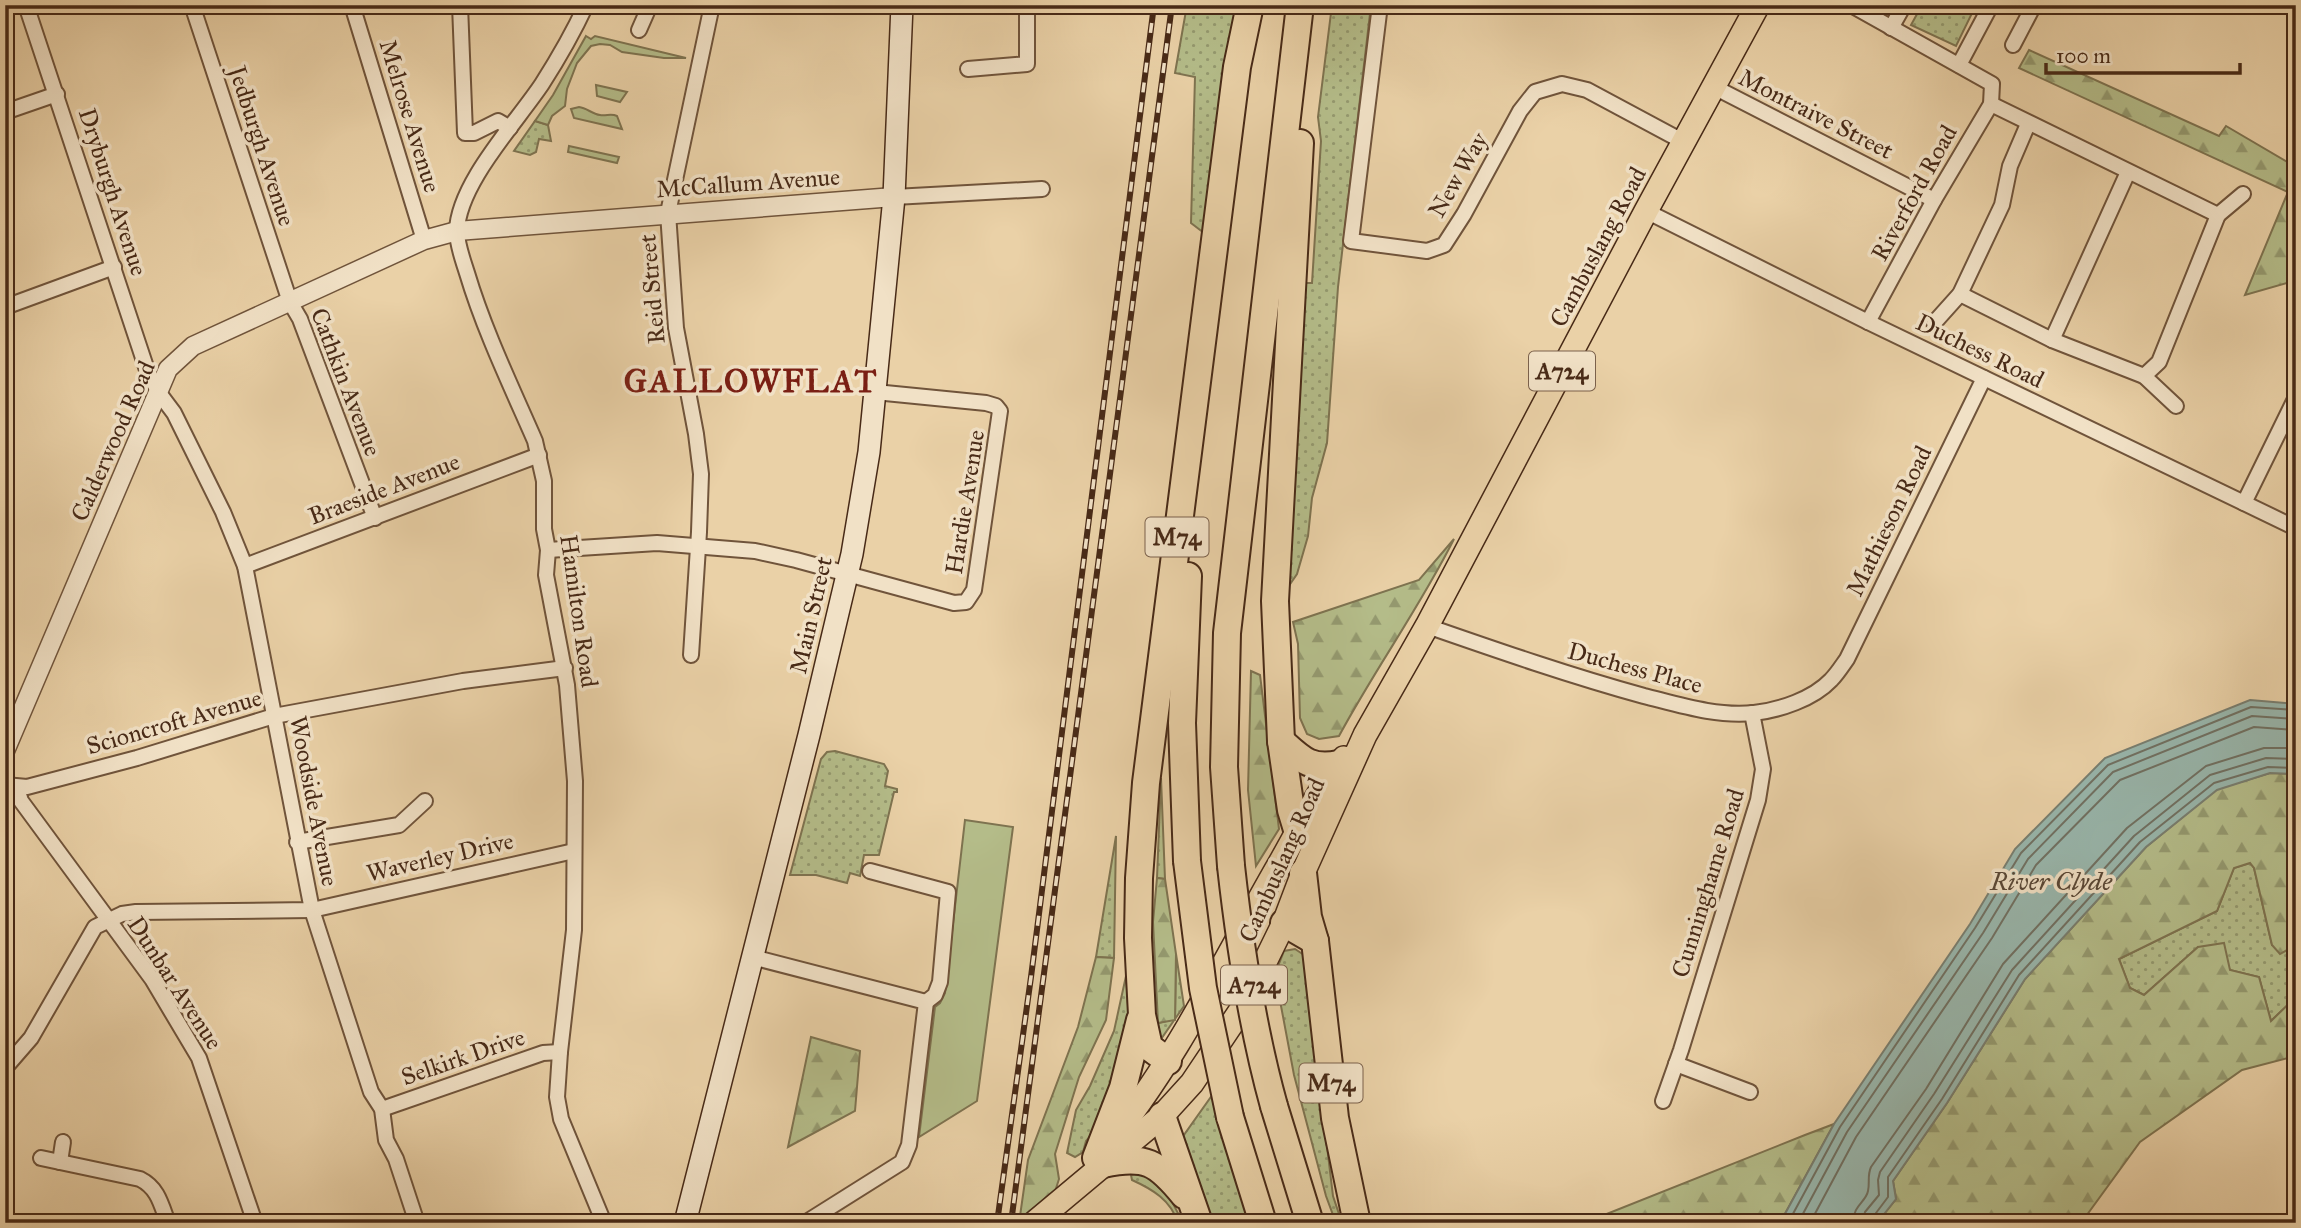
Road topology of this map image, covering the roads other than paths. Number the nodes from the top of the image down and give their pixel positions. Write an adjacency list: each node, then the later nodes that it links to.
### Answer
1 (26, 5): 26 (street, Dryburgh Avenue)
2 (191, 5): 44 (street, Jedburgh Avenue)
3 (352, 5): 41 (street, Melrose Avenue)
4 (460, 5): 30 (street)
5 (586, 5): 30 (street, Hamilton Road)
6 (650, 5): 21 (street)
7 (712, 5): 38 (street, Reid Street)
8 (902, 5): 35 (main road, Main Street)
9 (1027, 5): 24 (street)
10 (1250, 5): 87 (highway, M74)
11 (1262, 5): 109 (highway, M74, bridge)
12 (1300, 5): 110 (highway, M74, bridge)
13 (1306, 5): 70 (highway)
14 (1380, 5): 31 (street, New Way)
15 (1758, 5): 25 (main road, Cambuslang Road / A724)
16 (1851, 5): 20 (street)
17 (1904, 5): 20 (street)
18 (1991, 5): 23 (street)
19 (2034, 5): 22 (street)
20 (1891, 28): 23 (street)
21 (639, 30)
22 (2013, 45)
23 (1959, 65): 27 (street, Riverford Road)
24 (968, 69)
25 (1714, 87): 31 (main road, Cambuslang Road / A724); 36 (street, Montraive Street)
26 (57, 94): 28 (street); 42 (street, Dryburgh Avenue)
27 (1991, 104): 29 (street); 36 (street, Riverford Road)
28 (5, 112)
29 (2028, 124): 32 (street); 43 (street)
30 (510, 128): 40 (street, Hamilton Road)
31 (1684, 142): 37 (main road, Cambuslang Road / A724)
32 (2128, 172): 39 (street); 48 (street)
33 (1042, 189): 35 (street, McCallum Avenue)
34 (2243, 194): 39 (street)
35 (894, 197): 38 (street, McCallum Avenue); 51 (main road, Main Street)
36 (1934, 200): 46 (street, Riverford Road)
37 (1646, 211): 46 (street, Duchess Road); 63 (main road, Cambuslang Road / A724)
38 (668, 213): 40 (street, McCallum Avenue); 59 (street, Reid Street)
39 (2218, 215): 49 (street)
40 (457, 231): 41 (street, Calderwood Road); 55 (street, Hamilton Road)
41 (424, 240): 44 (street, Calderwood Road)
42 (114, 267): 45 (street); 52 (street, Dryburgh Avenue)
43 (1960, 294): 47 (street); 48 (street)
44 (290, 302): 52 (street, Calderwood Road); 57 (street, Cathkin Avenue)
45 (5, 307)
46 (1868, 322): 50 (street, Duchess Road)
47 (1934, 323)
48 (2052, 340): 49 (street)
49 (2144, 376): 54 (street)
50 (1984, 378): 56 (street, Duchess Road); 66 (street, Mathieson Road)
51 (875, 392): 62 (main road, Main Street); 62 (street, Hardie Avenue)
52 (159, 393): 61 (street, Woodside Avenue); 71 (street, Calderwood Road)
53 (2296, 397): 56 (street)
54 (2176, 406)
55 (539, 455): 57 (street, Braeside Avenue); 60 (street, Hamilton Road)
56 (2244, 503): 58 (street, Duchess Road)
57 (375, 518): 61 (street, Braeside Avenue)
58 (2296, 528)
59 (698, 545): 60 (street); 62 (street); 64 (street, Reid Street)
60 (548, 550): 65 (street, Hamilton Road)
61 (245, 566): 68 (street, Woodside Avenue)
62 (847, 575): 85 (main road, Main Street)
63 (1427, 626): 67 (street, Duchess Place); 69 (main road, Cambuslang Road / A724)
64 (691, 656)
65 (565, 668): 68 (street, Scioncroft Avenue); 77 (street, Hamilton Road)
66 (1831, 680): 67 (street, Duchess Place)
67 (1752, 713): 90 (street, Cunninghame Road)
68 (274, 716): 73 (street, Scioncroft Avenue); 76 (street, Woodside Avenue)
69 (1365, 735): 72 (main road, Cambuslang Road / A724); 79 (main road, Cambuslang Road / A724)
70 (1281, 741): 72 (highway); 75 (highway)
71 (5, 751)
72 (1339, 764): 75 (main road, Cambuslang Road / A724)
73 (11, 786): 81 (street, Dunbar Avenue)
74 (425, 801): 76 (street)
75 (1298, 833): 79 (main road); 83 (main road, Cambuslang Road / A724)
76 (297, 842): 80 (street, Woodside Avenue)
77 (574, 851): 80 (street, Waverley Drive); 89 (street, Hamilton Road)
78 (870, 871): 86 (street)
79 (1303, 873): 82 (main road, Cambuslang Road / A724); 84 (highway, M74)
80 (312, 910): 81 (street, Waverley Drive); 95 (street, Woodside Avenue)
81 (107, 920): 92 (street); 103 (street, Dunbar Avenue)
82 (1284, 923): 83 (main road); 84 (highway); 88 (main road, Cambuslang Road / A724)
83 (1237, 940): 91 (main road, Cambuslang Road / A724)
84 (1315, 941): 111 (highway, M74)
85 (752, 957): 86 (street); 106 (main road, Main Street)
86 (926, 1002): 107 (street)
87 (1142, 1015): 91 (highway, M74); 99 (highway, M74)
88 (1221, 1042): 91 (main road); 96 (main road, Cambuslang Road / A724)
89 (560, 1052): 95 (street, Selkirk Drive); 105 (street, Hamilton Road)
90 (1676, 1063): 93 (street); 94 (street, Cunninghame Road)
91 (1165, 1066): 96 (main road); 99 (main road, Cambuslang Road / A724)
92 (5, 1068)
93 (1750, 1092)
94 (1663, 1101)
95 (382, 1109): 104 (street, Woodside Avenue)
96 (1162, 1116): 99 (main road, Cambuslang Road / A724); 101 (highway)
97 (63, 1142): 100 (street)
98 (41, 1158): 100 (street)
99 (1100, 1161): 101 (highway); 108 (main road, Cambuslang Road / A724)
100 (60, 1162): 102 (street)
101 (1195, 1214)
102 (168, 1223)
103 (255, 1223)
104 (417, 1223)
105 (604, 1223)
106 (685, 1223)
107 (805, 1223)
108 (1034, 1223)
109 (1264, 1223)
110 (1310, 1223)
111 (1356, 1223)

